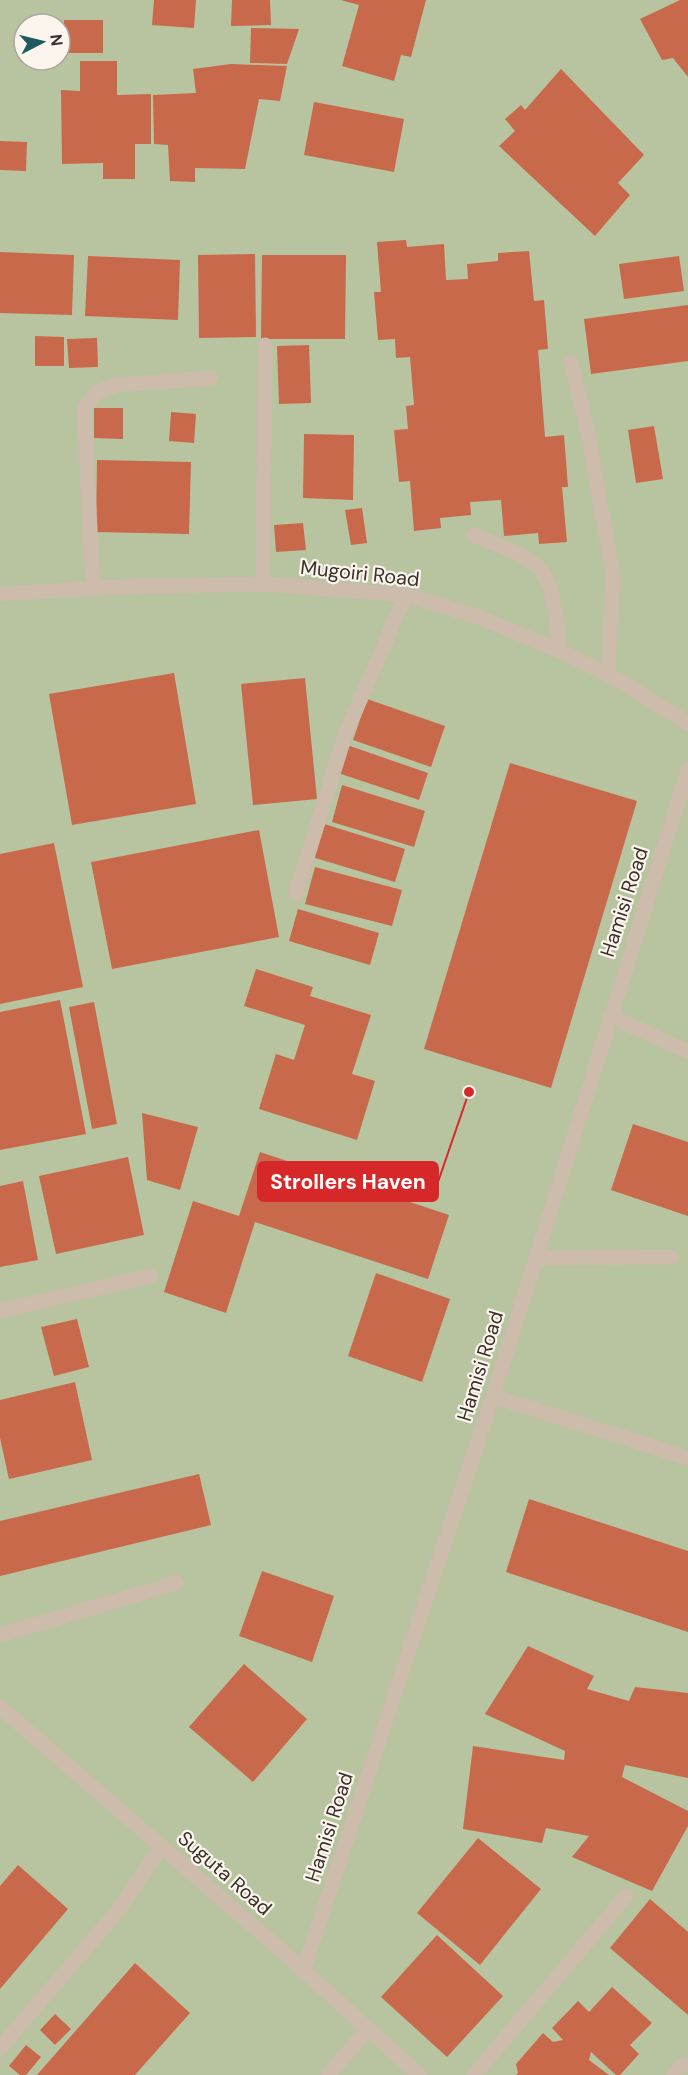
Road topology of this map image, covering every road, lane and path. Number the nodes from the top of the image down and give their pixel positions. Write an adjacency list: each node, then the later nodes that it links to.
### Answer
1 (265, 345): 5 (street)
2 (571, 363): 10 (street)
3 (211, 378): 6 (street)
4 (474, 534): 9 (street)
5 (263, 584): 6 (street, Mugoiri Road); 8 (street, Mugoiri Road)
6 (93, 589): 7 (street, Mugoiri Road)
7 (0, 594)
8 (406, 595): 9 (street, Mugoiri Road); 13 (street)
9 (560, 651): 10 (street, Mugoiri Road)
10 (608, 674): 11 (street, Mugoiri Road)
11 (688, 723)
12 (688, 770): 14 (street, Hamisi Road)
13 (296, 893)
14 (610, 1016): 15 (street); 16 (street, Hamisi Road)
15 (688, 1052)
16 (536, 1257): 17 (street); 20 (street, Hamisi Road)
17 (671, 1257)
18 (150, 1276): 19 (street)
19 (0, 1311)
20 (493, 1396): 21 (street); 27 (street, Hamisi Road)
21 (688, 1458)
22 (176, 1584): 23 (street)
23 (0, 1635)
24 (0, 1707): 25 (street, Suguta Road)
25 (162, 1846): 27 (street, Suguta Road); 29 (street)
26 (626, 1896): 33 (street)
27 (303, 1972): 28 (street, Suguta Road)
28 (368, 2029): 31 (street); 32 (street, Suguta Road)
29 (0, 2048)
30 (688, 2064): 34 (street)
31 (328, 2075)
32 (419, 2075)
33 (474, 2075)
34 (674, 2075)

